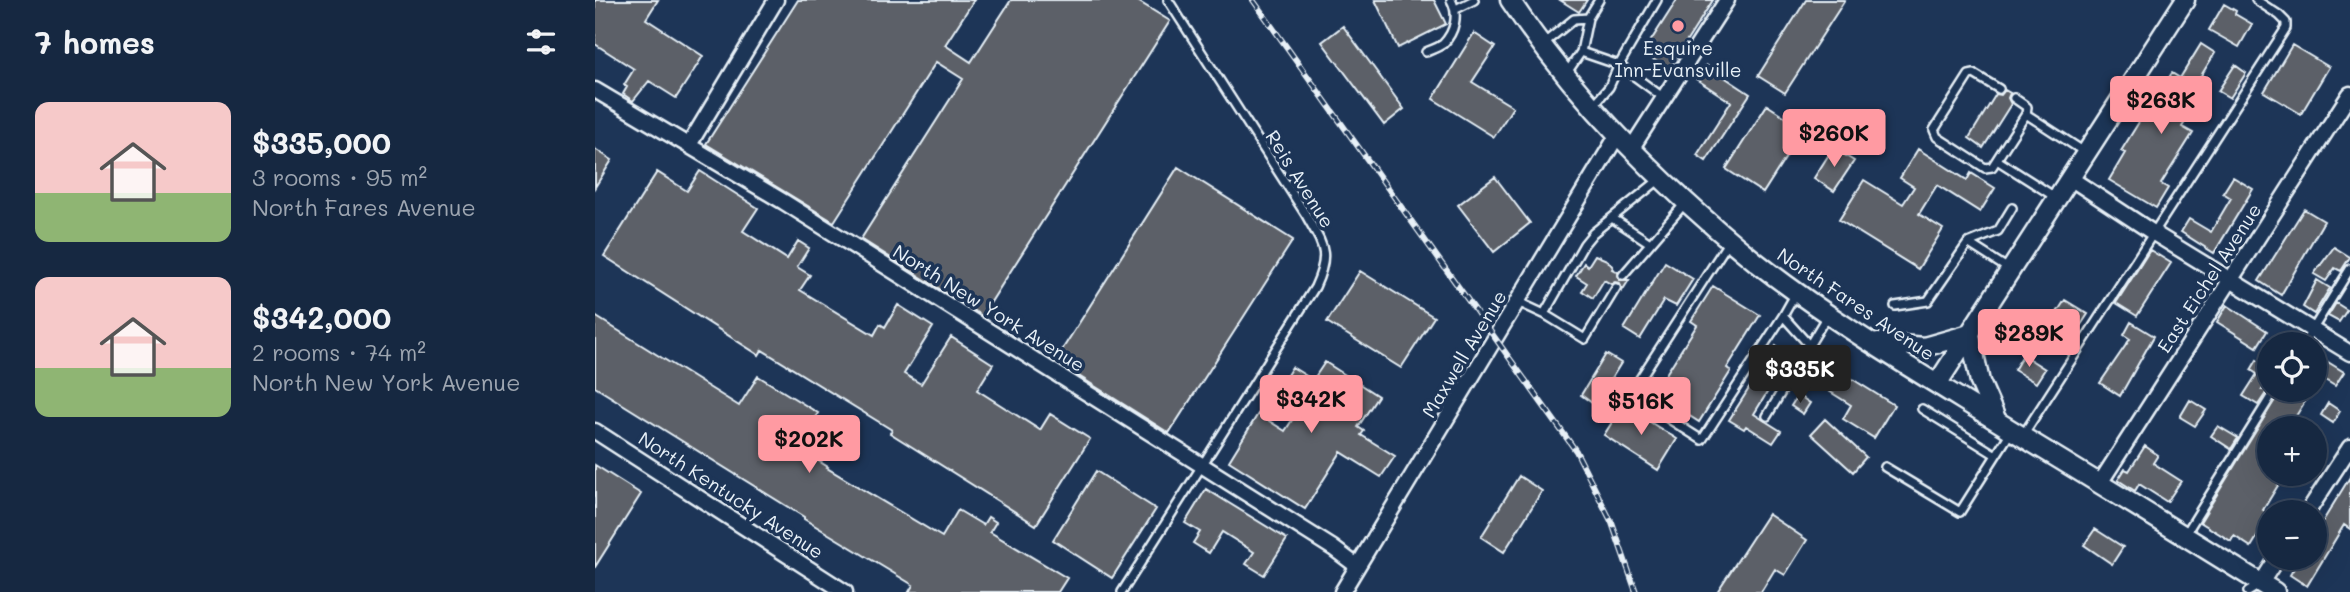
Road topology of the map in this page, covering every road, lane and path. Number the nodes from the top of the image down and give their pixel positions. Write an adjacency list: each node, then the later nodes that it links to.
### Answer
1 (776, 0): 26 (street)
2 (1168, 0): 64 (lane, Reis Avenue)
3 (1451, 0): 11 (lane)
4 (1474, 0): 11 (lane)
5 (1510, 0): 13 (street, North Fares Avenue)
6 (1599, 0): 12 (lane)
7 (1657, 0): 16 (lane)
8 (1727, 0): 21 (street)
9 (2185, 0): 28 (street)
10 (2256, 0): 36 (lane)
11 (1456, 9): 14 (lane)
12 (1588, 18): 13 (lane); 15 (lane)
13 (1542, 45): 17 (street, North Fares Avenue)
14 (1426, 52)
15 (1581, 52): 16 (lane); 17 (lane)
16 (1619, 65): 21 (lane); 23 (lane)
17 (1566, 75): 23 (street, North Fares Avenue)
18 (1999, 89): 29 (lane)
19 (595, 90): 26 (street, North New York Avenue)
20 (2350, 94): 43 (street, East Eichel Avenue)
21 (1664, 98): 27 (street)
22 (2014, 98): 24 (lane)
23 (1591, 107): 25 (street, North Fares Avenue)
24 (2026, 114): 28 (lane); 29 (lane)
25 (1617, 136): 27 (street, North Fares Avenue); 46 (street, Maxwell Avenue)
26 (688, 145): 64 (street, North New York Avenue)
27 (1631, 149): 30 (street, North Fares Avenue)
28 (2086, 153): 31 (street)
29 (1997, 160): 32 (lane)
30 (1661, 178): 33 (street, North Fares Avenue); 35 (lane)
31 (2070, 178): 32 (street); 36 (street)
32 (2057, 198): 41 (street)
33 (1686, 202): 37 (street, North Fares Avenue); 38 (lane)
34 (2012, 208): 39 (lane)
35 (1612, 218): 38 (lane); 48 (lane)
36 (2152, 232): 43 (street); 60 (lane)
37 (1730, 240): 45 (street, North Fares Avenue); 50 (lane)
38 (1650, 243): 42 (lane)
39 (1968, 243): 41 (lane); 47 (lane)
40 (2350, 269): 51 (lane)
41 (2011, 271): 52 (street)
42 (1623, 275)
43 (2231, 280): 51 (street); 66 (street, East Eichel Avenue)
44 (1616, 288): 48 (lane)
45 (1797, 292): 49 (street, North Fares Avenue); 50 (lane)
46 (1518, 302): 48 (lane); 69 (street, Maxwell Avenue)
47 (1895, 306)
48 (1544, 314)
49 (1829, 314): 53 (street, North Fares Avenue); 54 (lane)
50 (1783, 316): 54 (lane)
51 (2312, 330): 55 (street)
52 (1970, 334): 53 (street); 56 (street); 60 (street)
53 (1872, 342): 56 (street, North Fares Avenue)
54 (1809, 345): 59 (lane)
55 (2350, 353)
56 (1937, 384): 60 (street, North Fares Avenue)
57 (2268, 402): 68 (lane)
58 (1922, 409): 63 (lane)
59 (1767, 416)
60 (2011, 429): 63 (lane); 66 (street, North Fares Avenue)
61 (595, 431): 72 (street, North Kentucky Avenue)
62 (2350, 447): 67 (street)
63 (1996, 455): 65 (lane)
64 (1202, 465): 69 (street, North New York Avenue); 73 (lane, Reis Avenue)
65 (1885, 467)
66 (2100, 483): 68 (street, North Fares Avenue)
67 (2315, 500)
68 (2185, 536): 71 (street, North Fares Avenue)
69 (1357, 566): 74 (street, Maxwell Avenue)
70 (2271, 570): 71 (street)
71 (2262, 589)
72 (845, 592)
73 (1122, 592)
74 (1342, 592)

